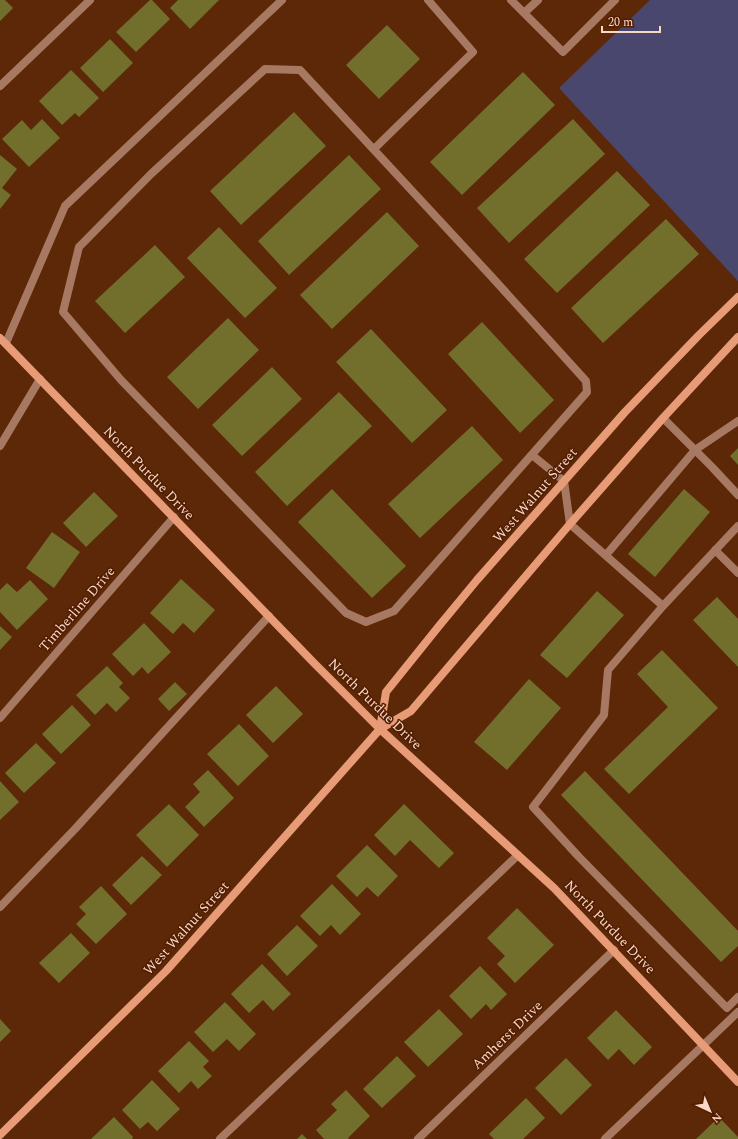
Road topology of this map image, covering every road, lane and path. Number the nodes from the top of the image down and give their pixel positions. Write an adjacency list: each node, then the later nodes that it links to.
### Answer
1 (90, 0): 8 (street)
2 (282, 0): 12 (street)
3 (428, 0): 9 (street)
4 (511, 0): 7 (street)
5 (538, 0): 7 (street)
6 (615, 0): 7 (street)
7 (524, 13)
8 (0, 86)
9 (374, 149): 18 (street); 18 (street)
10 (738, 297): 19 (main road, West Walnut Street)
11 (738, 337): 14 (main road, West Walnut Street)
12 (3, 341): 13 (main road, North Purdue Drive)
13 (40, 379): 16 (street); 21 (main road, North Purdue Drive)
14 (663, 418): 17 (street); 22 (main road, West Walnut Street)
15 (738, 421): 17 (street)
16 (0, 446)
17 (695, 450): 20 (street); 25 (street)
18 (532, 455): 19 (street)
19 (564, 481): 22 (street); 30 (main road, West Walnut Street)
20 (738, 495)
21 (174, 517): 28 (main road, North Purdue Drive); 29 (street, Timberline Drive)
22 (570, 524): 25 (street); 30 (main road, West Walnut Street)
23 (738, 526): 24 (street)
24 (715, 550): 26 (street); 27 (street)
25 (606, 555): 27 (street)
26 (738, 573)
27 (663, 606): 34 (street)
28 (269, 616): 30 (main road, North Purdue Drive); 32 (street)
29 (0, 718)
30 (380, 729): 31 (main road, North Purdue Drive); 38 (main road, West Walnut Street)
31 (518, 855): 33 (main road, North Purdue Drive); 39 (street)
32 (0, 907)
33 (614, 950): 36 (main road, North Purdue Drive); 40 (street, Amherst Drive)
34 (738, 997)
35 (738, 1012): 36 (street)
36 (703, 1045): 37 (main road, North Purdue Drive); 41 (street)
37 (738, 1082)
38 (0, 1135)
39 (220, 1139)
40 (418, 1139)
41 (605, 1139)

